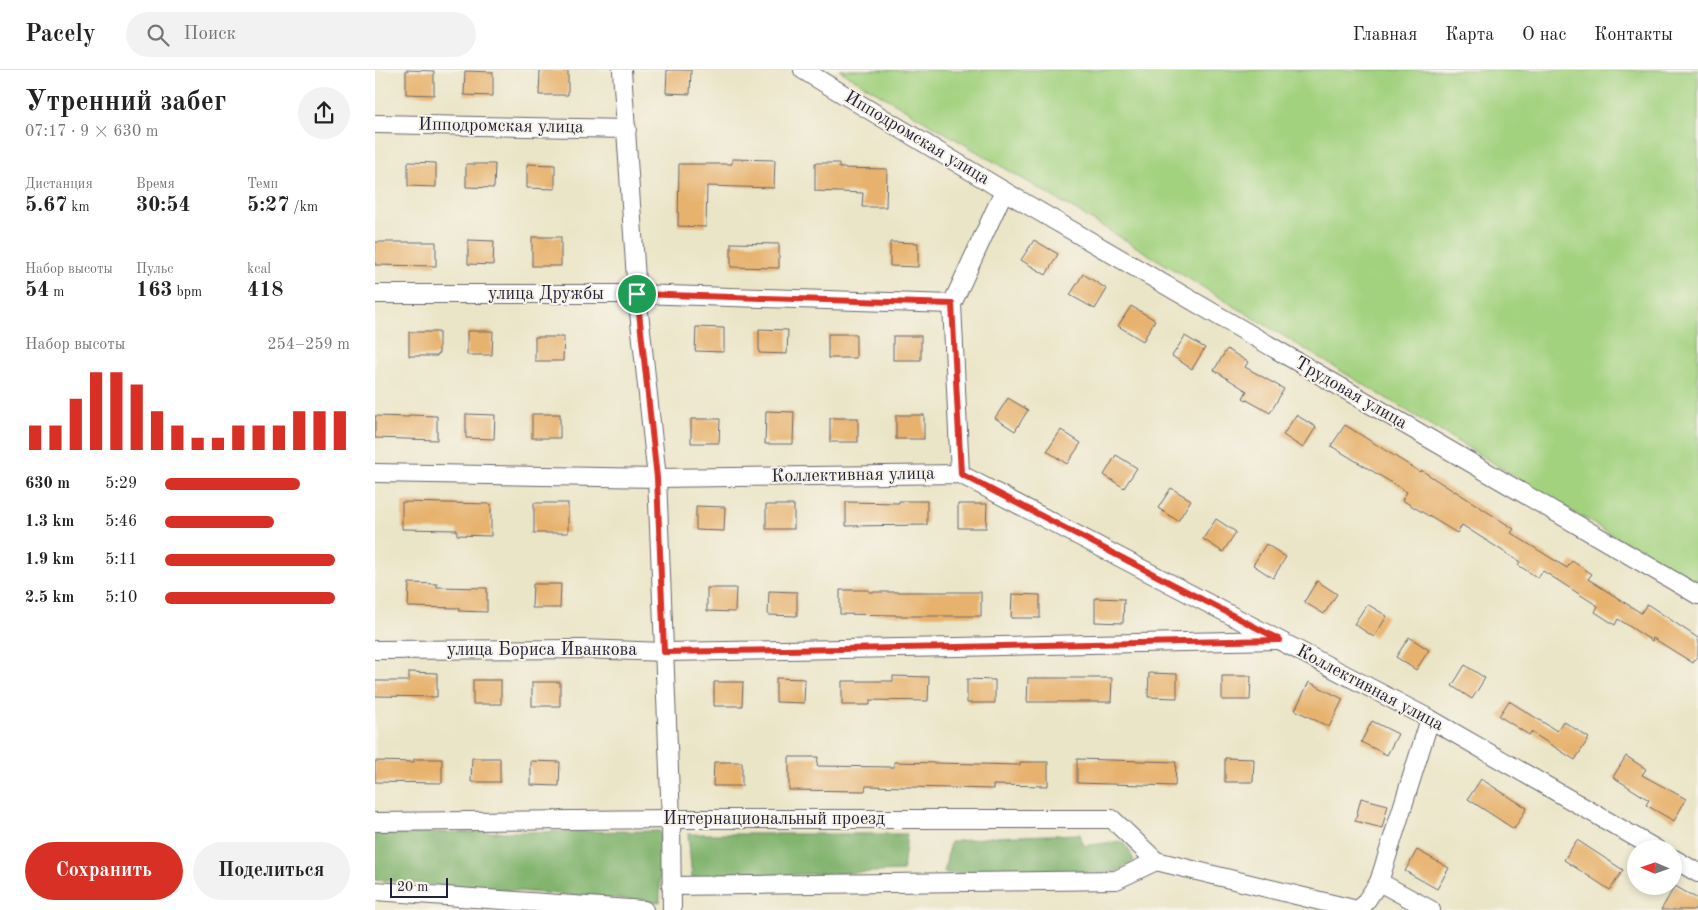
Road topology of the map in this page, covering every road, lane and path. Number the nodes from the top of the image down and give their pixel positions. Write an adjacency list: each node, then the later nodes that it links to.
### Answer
1 (622, 70): 4 (street)
2 (803, 70): 5 (street, Ипподромская улица)
3 (375, 124): 4 (street, Ипподромская улица)
4 (627, 128): 7 (street)
5 (1004, 191): 8 (street); 12 (street, Трудовая улица)
6 (375, 294): 7 (street, улица Дружбы)
7 (637, 294): 8 (street, улица Дружбы); 11 (street)
8 (952, 304): 10 (street)
9 (375, 473): 11 (street, Коллективная улица)
10 (961, 474): 11 (street, Коллективная улица); 13 (street, Коллективная улица)
11 (657, 478): 15 (street)
12 (1698, 595)
13 (1280, 640): 15 (street, улица Бориса Иванкова); 16 (street, Коллективная улица)
14 (375, 650): 15 (street, улица Бориса Иванкова)
15 (664, 652): 17 (street)
16 (1430, 719): 19 (street, Коллективная улица); 23 (street, Интернациональный проезд)
17 (671, 819): 18 (street, Интернациональный проезд); 20 (street, Интернациональный проезд); 24 (street)
18 (375, 822)
19 (1640, 840)
20 (1156, 861): 24 (street); 28 (street, Интернациональный проезд)
21 (1683, 864): 22 (street)
22 (1698, 873)
23 (1379, 882): 28 (street, Интернациональный проезд); 29 (street)
24 (671, 886): 27 (street)
25 (375, 891): 26 (street)
26 (644, 910)
27 (671, 910)
28 (1359, 910)
29 (1431, 910)

